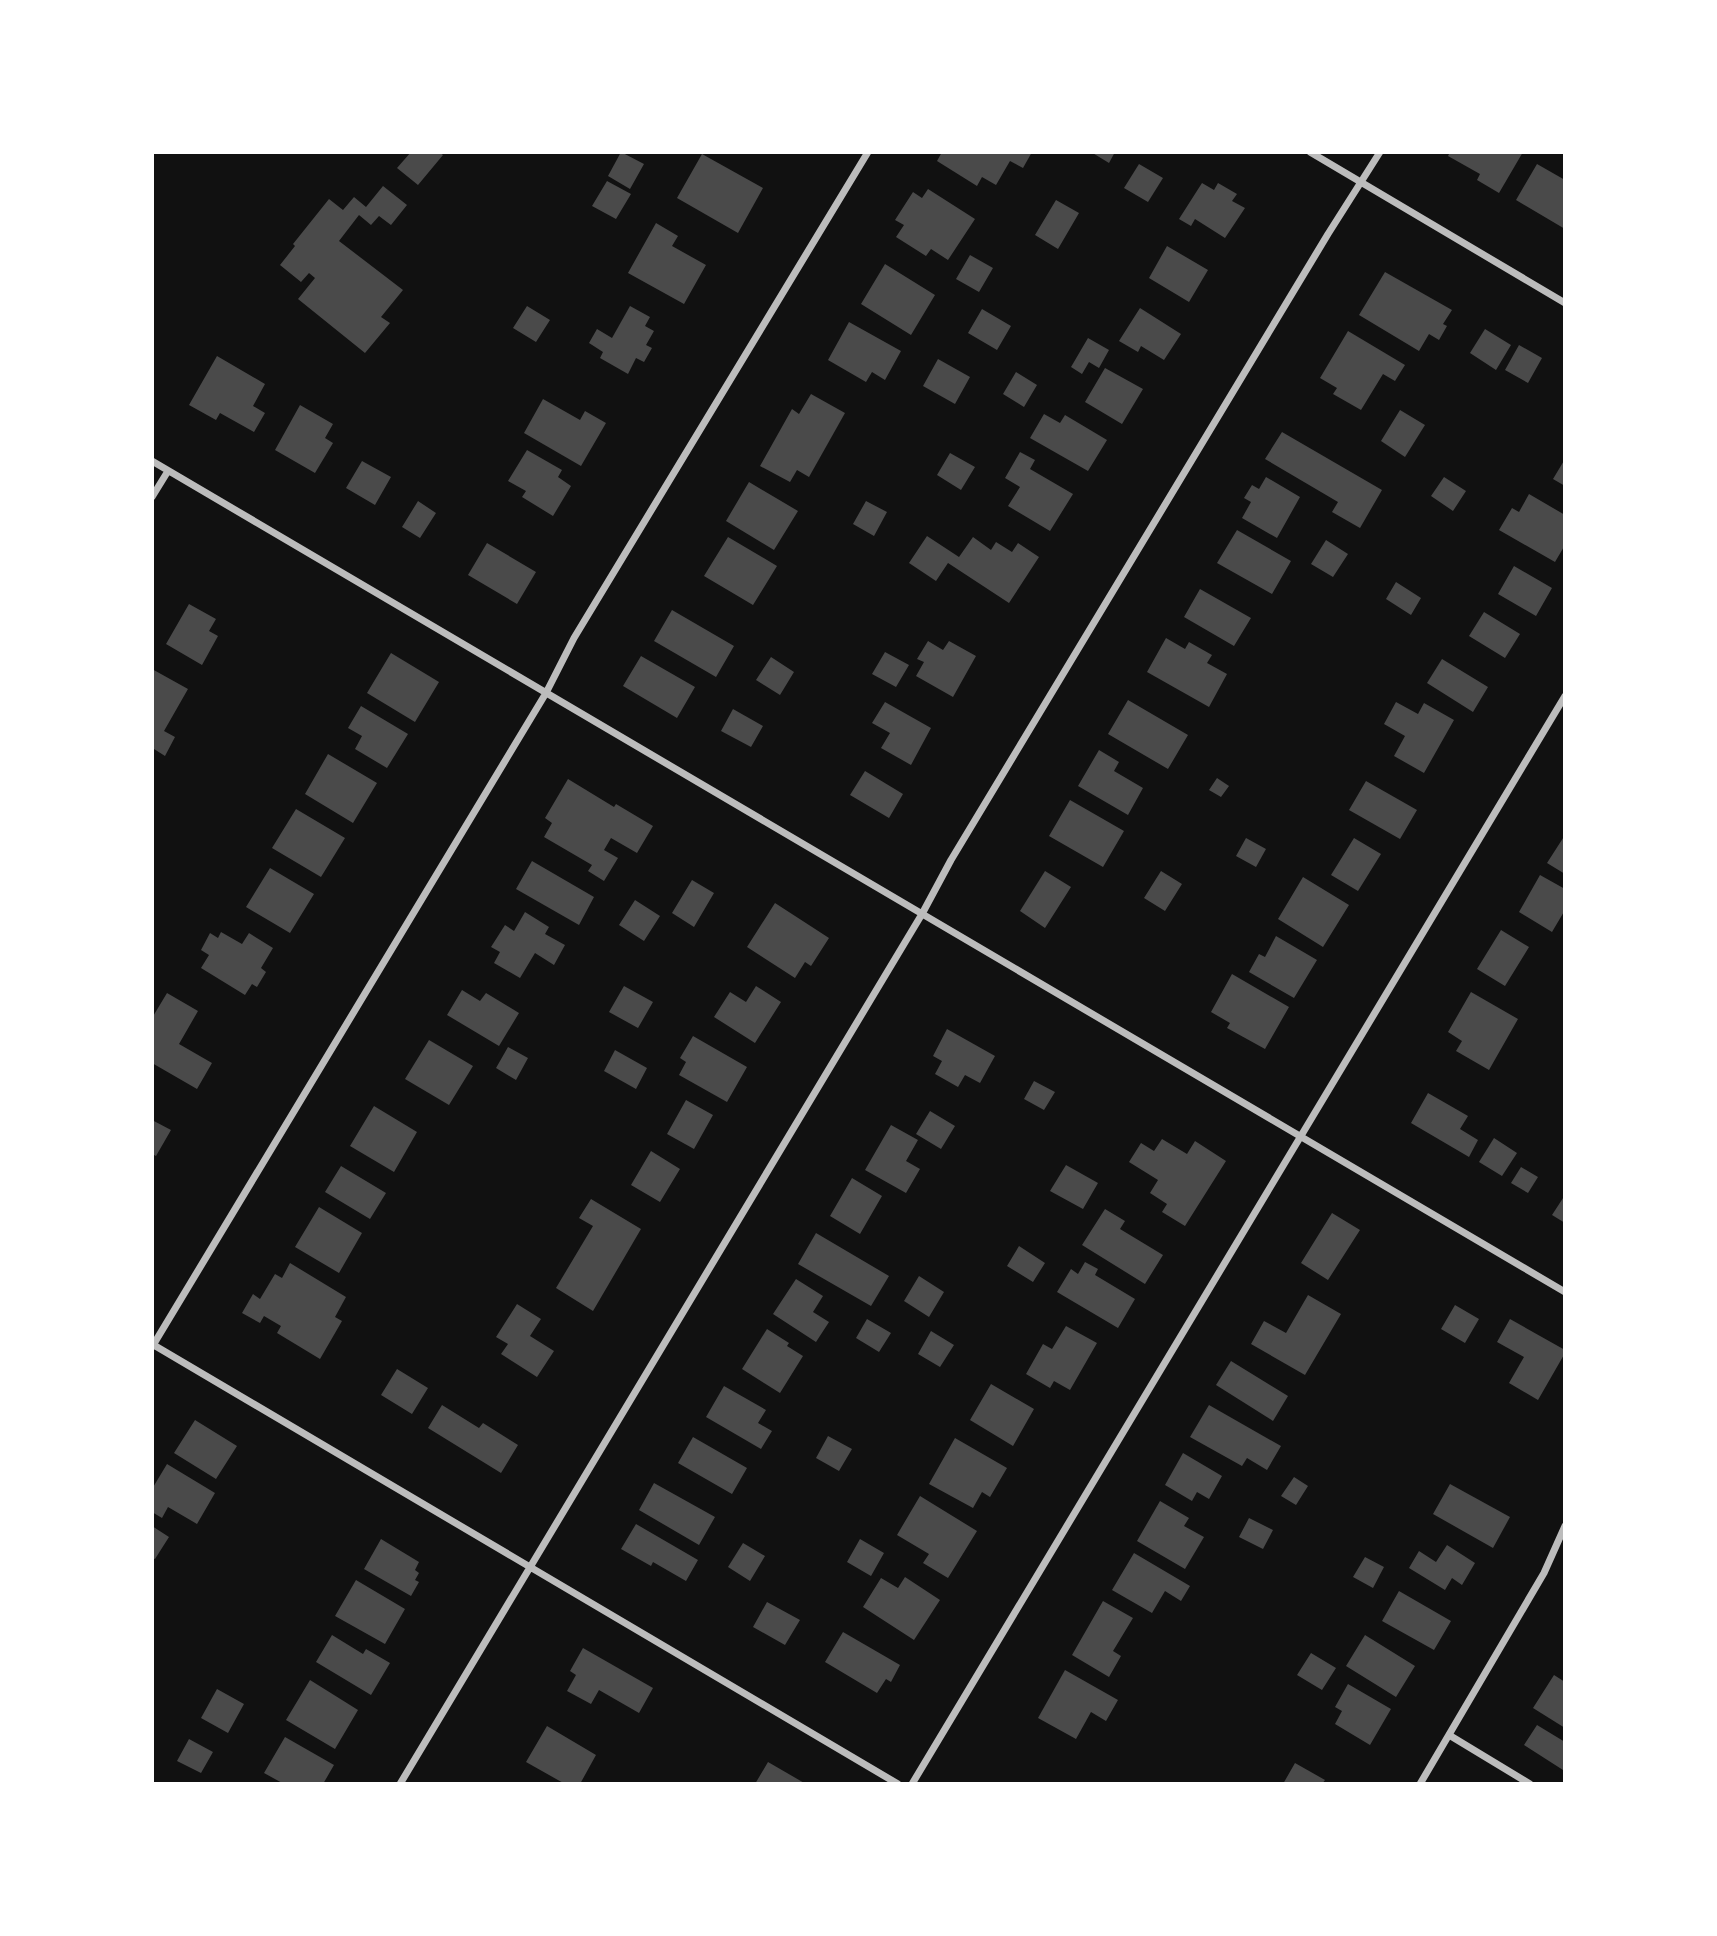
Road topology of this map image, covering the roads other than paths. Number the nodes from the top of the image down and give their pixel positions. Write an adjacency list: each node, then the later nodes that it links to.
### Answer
1 (868, 152): 9 (street)
2 (1310, 152): 4 (street)
3 (1380, 152): 4 (street)
4 (1362, 183): 5 (street); 11 (street)
5 (1565, 303)
6 (152, 461): 7 (street)
7 (168, 471): 8 (street); 9 (street)
8 (152, 497)
9 (546, 693): 11 (street); 14 (street)
10 (1565, 696): 12 (street)
11 (922, 914): 12 (street); 16 (street)
12 (1300, 1137): 13 (street); 20 (street)
13 (1565, 1292)
14 (153, 1345): 16 (street)
15 (1565, 1526): 17 (street)
16 (530, 1567): 18 (street); 19 (street)
17 (1449, 1735): 21 (street); 22 (street)
18 (400, 1784)
19 (898, 1784)
20 (912, 1784)
21 (1420, 1784)
22 (1530, 1784)

